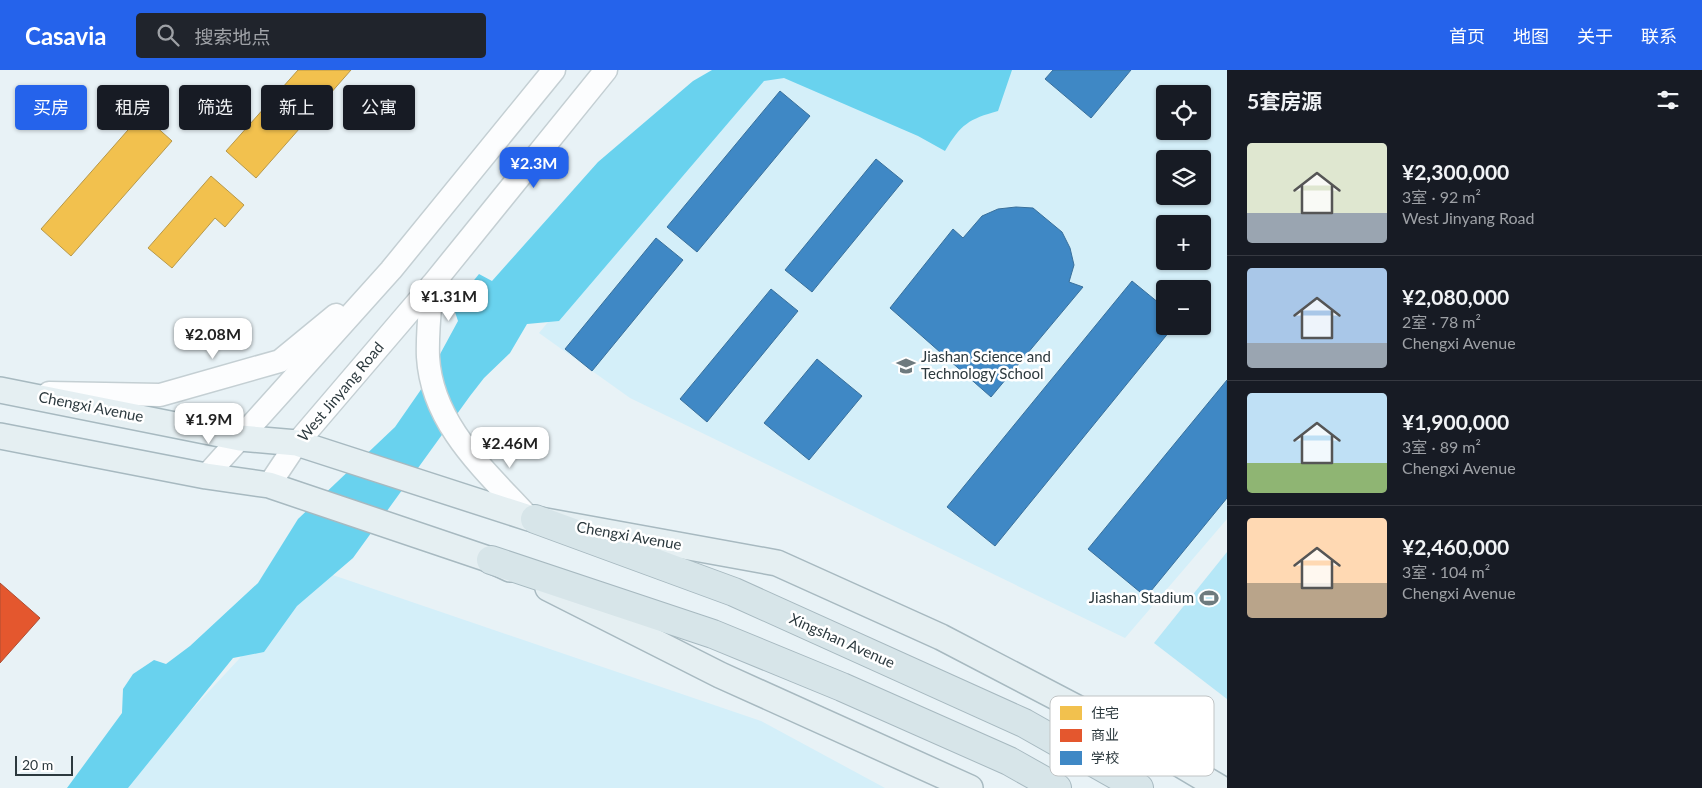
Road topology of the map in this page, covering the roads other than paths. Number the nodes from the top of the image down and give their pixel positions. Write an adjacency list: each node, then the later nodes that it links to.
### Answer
1 (554, 70): 3 (main road)
2 (606, 70): 4 (main road, West Jinyang Road)
3 (391, 270): 5 (main road); 7 (main road)
4 (432, 285): 8 (main road, West Jinyang Road); 11 (main road)
5 (7, 391): 7 (main road, Chengxi Avenue)
6 (0, 436): 9 (main road)
7 (240, 438): 8 (main road, Chengxi Avenue); 9 (main road)
8 (297, 443): 10 (main road, West Jinyang Road); 11 (main road, Chengxi Avenue)
9 (206, 476): 10 (main road)
10 (269, 485): 12 (main road)
11 (532, 518): 13 (main road, Chengxi Avenue); 14 (highway, Xingshan Avenue)
12 (491, 560): 17 (main road); 18 (highway)
13 (1054, 696)
14 (1050, 738)
15 (1118, 776): 19 (highway, Xingshan Avenue)
16 (1200, 776): 20 (main road, Chengxi Avenue)
17 (970, 788)
18 (1057, 788)
19 (1139, 788)
20 (1220, 788)

